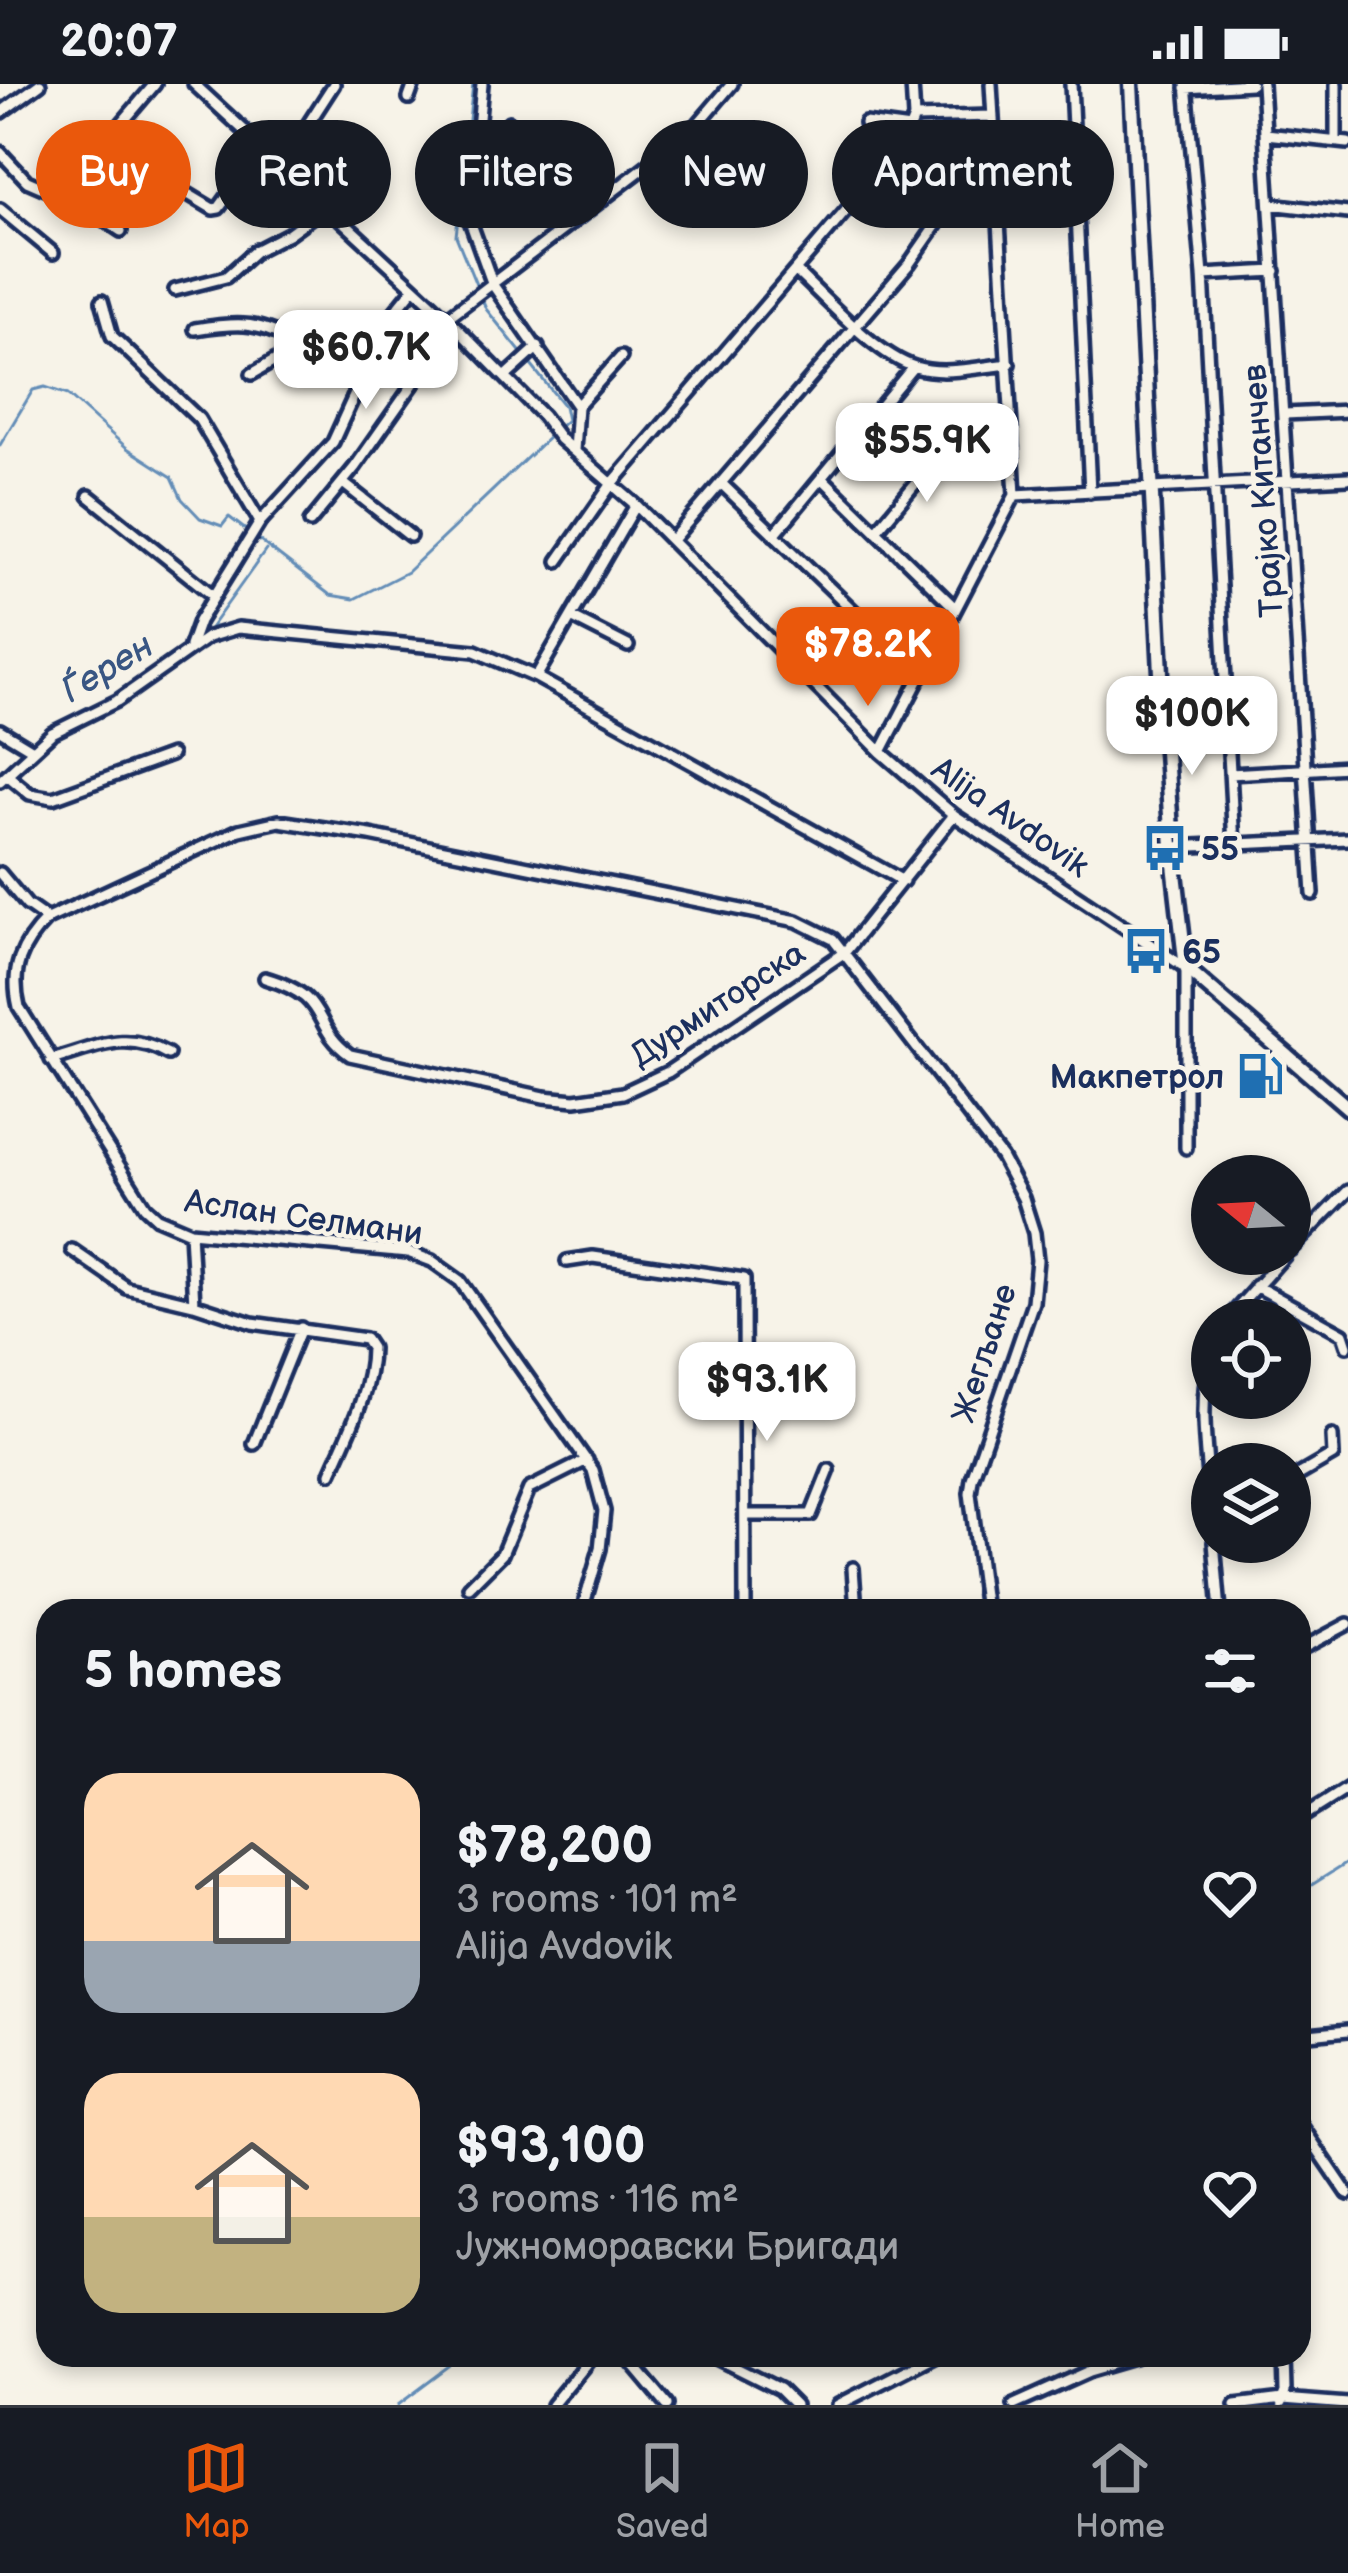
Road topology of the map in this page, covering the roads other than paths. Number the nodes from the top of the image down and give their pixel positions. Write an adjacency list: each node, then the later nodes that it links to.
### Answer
1 (40, 84): 17 (street)
2 (155, 84): 19 (street)
3 (194, 84): 20 (street)
4 (334, 84): 21 (street)
5 (414, 84): 16 (street)
6 (482, 84): 46 (street)
7 (732, 84): 29 (street)
8 (912, 84): 22 (street)
9 (991, 84): 18 (street)
10 (1071, 84): 25 (street)
11 (1131, 84): 72 (main road)
12 (1251, 84): 15 (street)
13 (1262, 84): 26 (street, Трајко Китанчев)
14 (1336, 84): 27 (street)
15 (1186, 86): 44 (street)
16 (409, 98)
17 (0, 113)
18 (992, 116): 23 (street); 24 (street)
19 (124, 120)
20 (235, 120)
21 (311, 120)
22 (912, 120)
23 (952, 120)
24 (992, 120)
25 (1072, 120)
26 (1266, 134): 27 (street); 30 (street, Трајко Китанчев)
27 (1342, 142)
28 (0, 152): 40 (street)
29 (615, 191)
30 (1270, 204): 32 (street); 42 (street, Трајко Китанчев)
31 (0, 209): 41 (street)
32 (1348, 213)
33 (296, 228): 47 (street)
34 (352, 228): 45 (street)
35 (567, 228): 46 (street)
36 (833, 228): 43 (street)
37 (934, 228): 50 (street)
38 (999, 228): 55 (street)
39 (1077, 228): 73 (street)
40 (121, 231)
41 (52, 253)
42 (1275, 271): 44 (street); 62 (street, Трајко Китанчев)
43 (797, 272): 50 (street); 70 (street)
44 (1202, 275): 71 (street)
45 (414, 288): 49 (street); 56 (street)
46 (489, 288): 49 (street); 53 (street)
47 (176, 290)
48 (102, 301): 78 (street)
49 (451, 322): 59 (street); 68 (street)
50 (855, 326): 57 (street); 69 (street)
51 (195, 329): 52 (street)
52 (300, 346): 56 (street); 58 (street)
53 (536, 349): 59 (street); 60 (street)
54 (621, 357): 60 (street)
55 (1010, 364): 57 (street); 74 (street)
56 (369, 366): 78 (street)
57 (913, 367): 65 (street)
58 (251, 374)
59 (505, 377): 64 (street, Alija Avdovik)
60 (577, 406): 64 (street)
61 (1348, 411): 62 (street)
62 (1285, 414): 67 (street, Трајко Китанчев)
63 (943, 450): 79 (street)
64 (574, 451): 70 (street, Alija Avdovik)
65 (822, 478): 79 (street); 80 (street)
66 (1348, 478): 67 (street)
67 (1289, 480): 71 (street); 96 (street, Трајко Китанчев)
68 (343, 483): 77 (street); 81 (street)
69 (723, 484): 80 (street); 82 (street)
70 (611, 485): 76 (street, Alija Avdovik); 83 (street)
71 (1214, 486): 72 (street); 97 (street)
72 (1154, 490): 73 (street); 103 (main road)
73 (1090, 492): 74 (street)
74 (1015, 495): 85 (street)
75 (89, 496): 84 (street)
76 (636, 505): 82 (street, Alija Avdovik); 86 (street)
77 (310, 522)
78 (257, 526): 84 (street)
79 (877, 530): 85 (street)
80 (774, 535): 89 (street)
81 (410, 536)
82 (672, 541): 93 (street, Alija Avdovik)
83 (558, 561)
84 (214, 596): 88 (street)
85 (955, 608): 89 (street)
86 (571, 617): 87 (street); 90 (street)
87 (628, 646)
88 (190, 647): 90 (street); 92 (street)
89 (919, 674): 93 (street)
90 (536, 677): 105 (street)
91 (0, 730): 92 (street)
92 (33, 750): 98 (street)
93 (881, 752): 99 (street, Alija Avdovik)
94 (171, 755): 98 (street)
95 (1348, 767): 96 (street)
96 (1306, 770): 97 (street); 101 (street, Трајко Китанчев)
97 (1230, 774): 102 (street)
98 (3, 778)
99 (954, 815): 105 (street, Дурмиторска); 109 (street, Alija Avdovik)
100 (1348, 839): 101 (street)
101 (1309, 841): 102 (street); 106 (street, Трајко Китанчев)
102 (1234, 845): 103 (street)
103 (1172, 847): 109 (main road)
104 (0, 873): 107 (street)
105 (903, 880): 108 (street, Дурмиторска)
106 (1313, 894)
107 (47, 919): 108 (street); 112 (street, Аслан Селмани)
108 (845, 952): 110 (street, Дурмиторска); 139 (street, Жегљане)
109 (1186, 968): 113 (main road); 114 (street)
110 (265, 979)
111 (167, 1054): 112 (street)
112 (51, 1060): 117 (street, Аслан Селмани)
113 (1348, 1108)
114 (1186, 1148)
115 (1348, 1191): 116 (street)
116 (1311, 1229)
117 (190, 1232): 123 (street); 128 (street, Аслан Селмани)
118 (72, 1250): 123 (street)
119 (567, 1261): 132 (street)
120 (1266, 1275): 121 (street)
121 (1256, 1286): 122 (street); 125 (street)
122 (1245, 1299)
123 (194, 1304): 124 (street)
124 (301, 1328): 127 (street); 131 (street)
125 (1346, 1346)
126 (1331, 1436): 129 (street)
127 (254, 1444)
128 (587, 1460): 135 (street); 136 (street, Аслан Селмани)
129 (1311, 1468)
130 (829, 1470): 132 (street)
131 (331, 1473)
132 (745, 1515): 137 (street)
133 (1216, 1563): 140 (street)
134 (853, 1568): 138 (street)
135 (469, 1587)
136 (585, 1599)
137 (745, 1599)
138 (855, 1599)
139 (983, 1599)
140 (1219, 1599)
141 (1348, 1624): 142 (street)
142 (1311, 1644)
143 (1348, 1788): 144 (street)
144 (1311, 1811)
145 (1348, 2030): 146 (street)
146 (1311, 2034)
147 (1311, 2140): 148 (street)
148 (1348, 2194)
149 (582, 2367): 155 (street)
150 (635, 2367): 159 (street)
151 (735, 2367): 160 (street)
152 (912, 2367): 161 (street)
153 (1104, 2367): 162 (street)
154 (1283, 2367): 156 (street)
155 (556, 2400): 158 (street)
156 (1281, 2402): 157 (street); 163 (street)
157 (1348, 2404)
158 (567, 2405)
159 (667, 2405)
160 (795, 2405)
161 (838, 2405)
162 (1014, 2405)
163 (1234, 2405)

